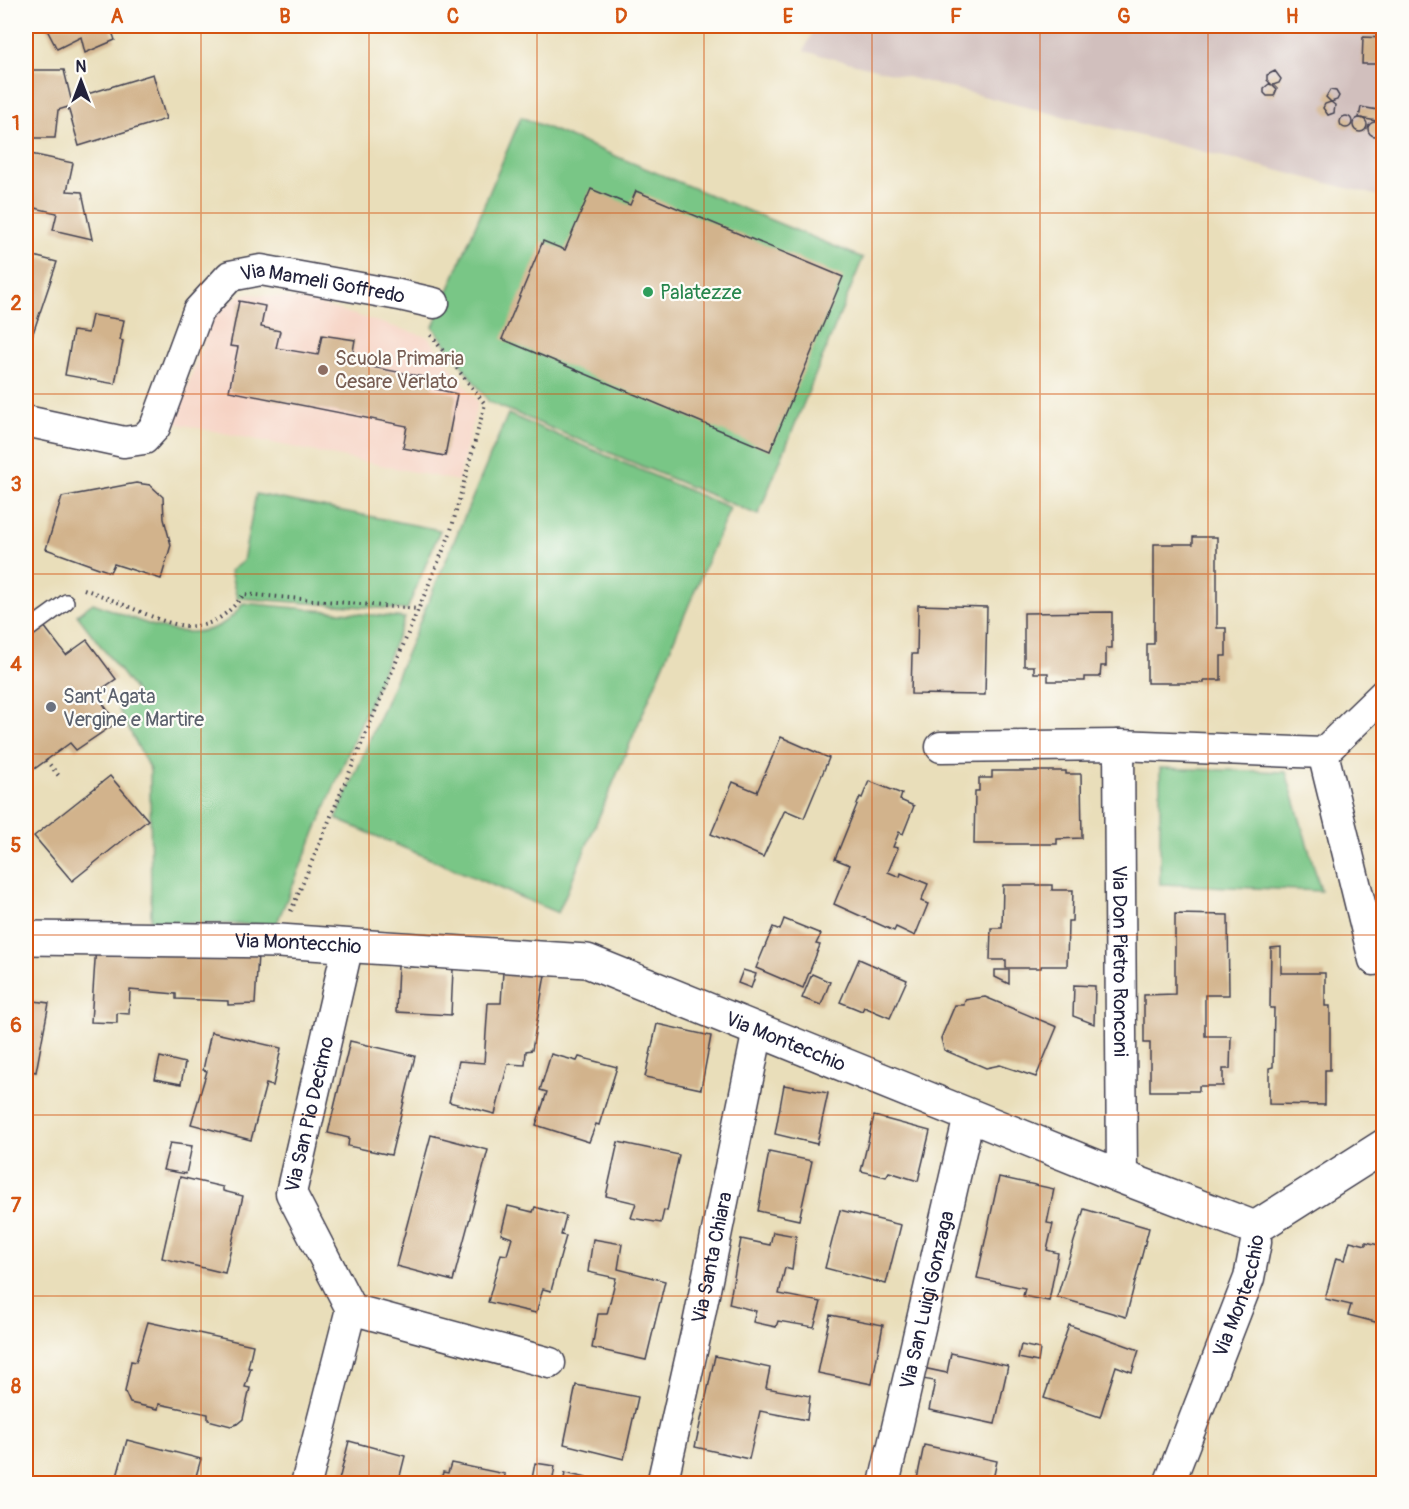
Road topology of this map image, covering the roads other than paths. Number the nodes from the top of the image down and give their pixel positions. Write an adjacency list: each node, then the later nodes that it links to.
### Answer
1 (434, 303): 2 (street, Via Mameli Goffredo)
2 (26, 421)
3 (66, 602): 4 (lane)
4 (26, 631)
5 (1383, 694): 8 (street)
6 (1119, 745): 7 (street); 8 (street); 15 (street, Via Don Pietro Ronconi)
7 (941, 747)
8 (1323, 753): 11 (street)
9 (26, 938): 10 (street, Via Montecchio)
10 (348, 945): 12 (street, Via Montecchio); 17 (street, Via San Pio Decimo)
11 (1374, 960)
12 (758, 1030): 13 (street, Via Montecchio); 20 (street, Via Santa Chiara)
13 (969, 1116): 15 (street, Via Montecchio); 21 (street, Via San Luigi Gonzaga)
14 (1383, 1146): 16 (street)
15 (1122, 1177): 16 (street, Via Montecchio)
16 (1255, 1228): 22 (street, Via Montecchio)
17 (351, 1309): 18 (street); 19 (street)
18 (550, 1363)
19 (306, 1484)
20 (662, 1484)
21 (885, 1484)
22 (1168, 1484)

